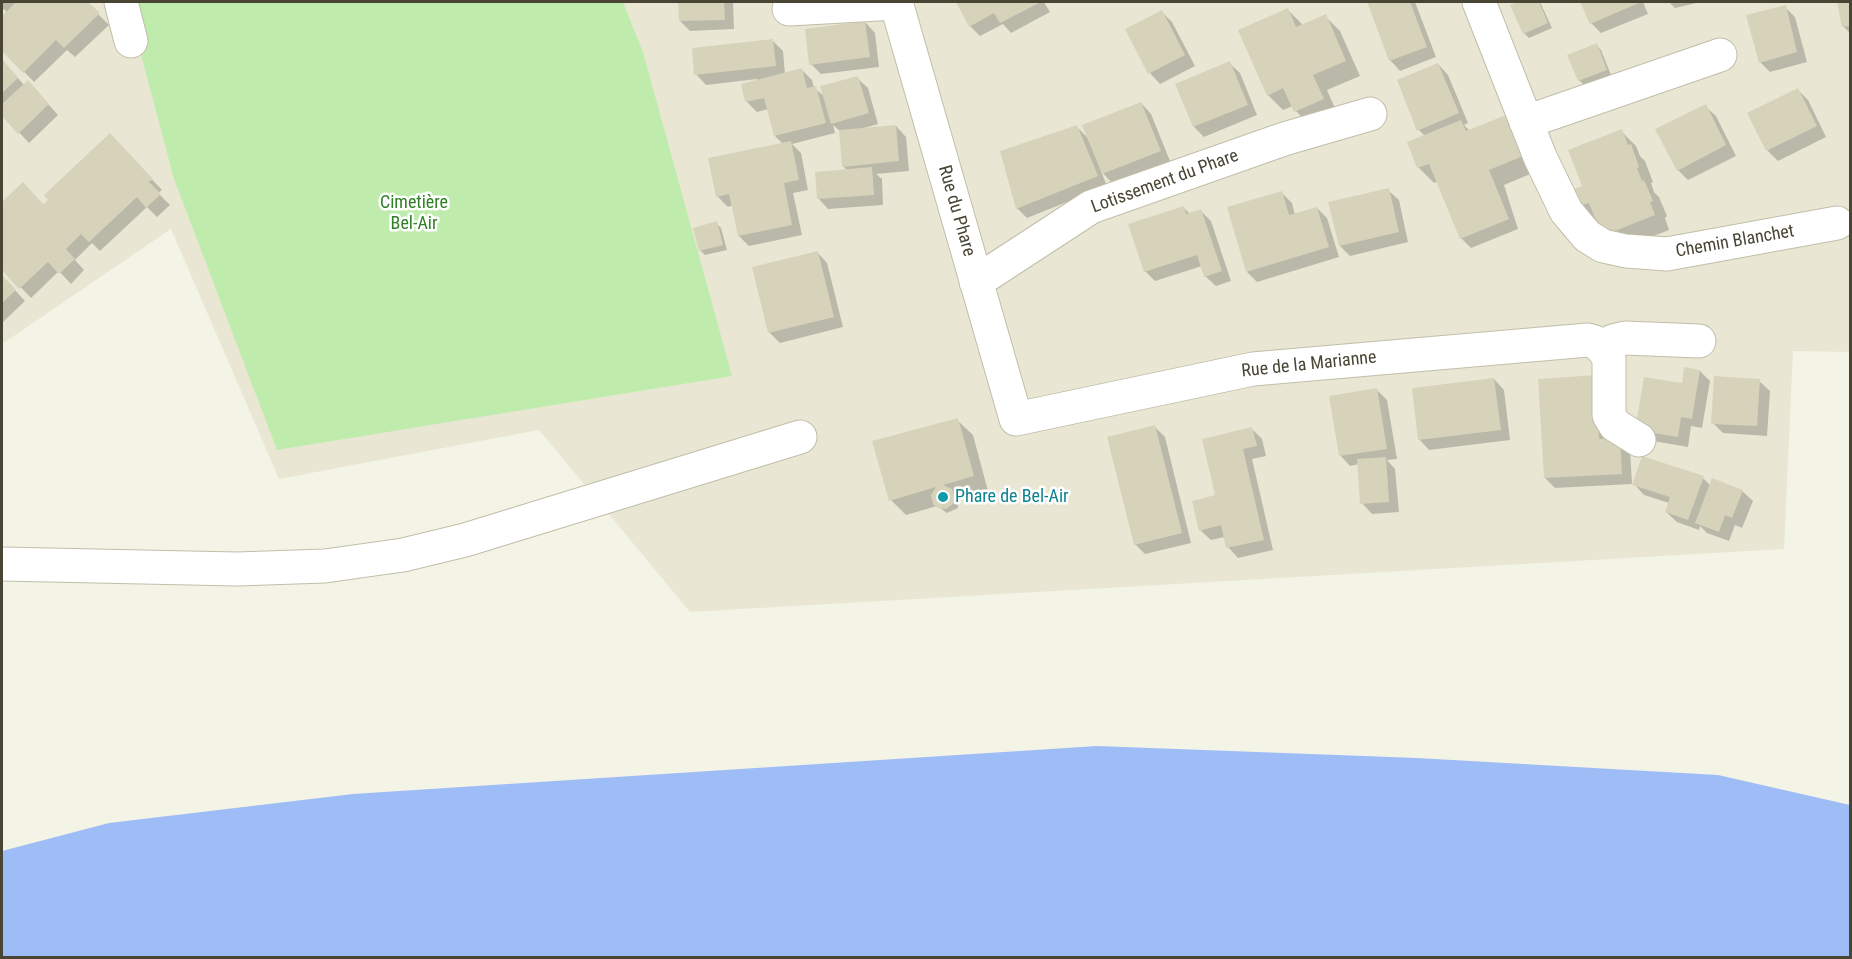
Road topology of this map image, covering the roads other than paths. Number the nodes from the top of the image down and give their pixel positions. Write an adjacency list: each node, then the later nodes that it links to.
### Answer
1 (120, 2): 5 (street)
2 (896, 2): 4 (street, Rue du Phare); 10 (street, Rue du Phare)
3 (1479, 2): 8 (street, Chemin Blanchet)
4 (789, 9)
5 (131, 41)
6 (1720, 55): 8 (street)
7 (1370, 114): 10 (street, Lotissement du Phare)
8 (1526, 122): 9 (street, Chemin Blanchet)
9 (1837, 223)
10 (976, 282): 13 (street, Rue du Phare)
11 (1699, 341): 12 (street)
12 (1603, 349): 13 (street, Rue de la Marianne); 15 (street)
13 (1016, 419)
14 (800, 437): 16 (street)
15 (1639, 440)
16 (2, 564)

